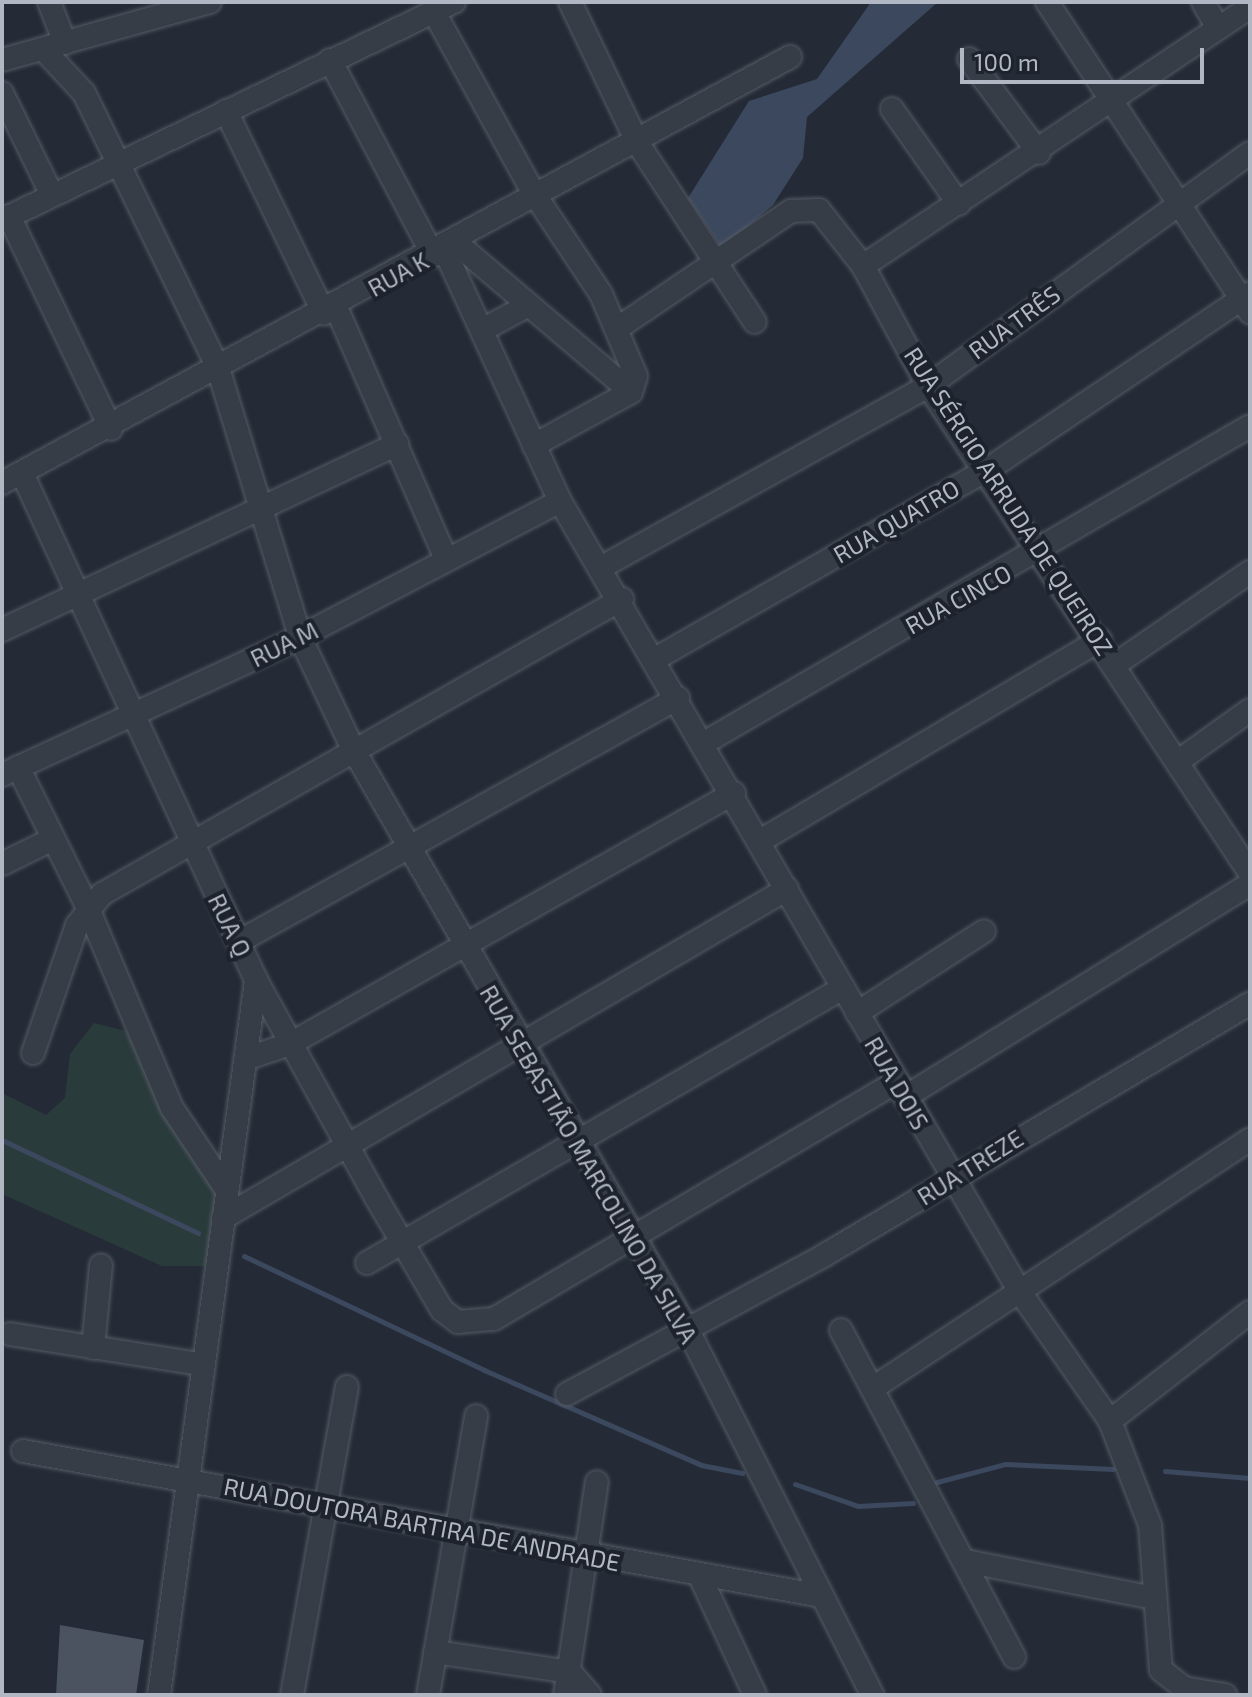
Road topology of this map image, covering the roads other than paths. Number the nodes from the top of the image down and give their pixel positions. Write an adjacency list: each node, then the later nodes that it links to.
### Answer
1 (49, 2): 10 (street)
2 (210, 2): 8 (street)
3 (1047, 2): 17 (street)
4 (1203, 2): 9 (street)
5 (575, 4): 20 (street)
6 (444, 7): 15 (street); 24 (street)
7 (1250, 7): 9 (street)
8 (160, 9): 10 (street)
9 (1218, 28): 17 (street)
10 (65, 43): 11 (street)
11 (43, 49): 14 (street); 23 (street, RUA SEBASTIÃO MARCOLINO DA SILVA)
12 (790, 57): 20 (street, RUA K)
13 (969, 59): 21 (street)
14 (2, 60)
15 (330, 60): 19 (street); 29 (street, RUA DOIS)
16 (2, 93): 25 (street)
17 (1112, 102): 21 (street); 26 (street)
18 (892, 109): 27 (street)
19 (226, 111): 23 (street); 34 (street)
20 (637, 142): 24 (street, RUA K); 30 (street)
21 (1039, 153): 27 (street)
22 (1250, 153): 26 (street, RUA TRÊS)
23 (120, 160): 25 (street); 38 (street, RUA SEBASTIÃO MARCOLINO DA SILVA)
24 (533, 192): 29 (street, RUA K); 36 (street)
25 (52, 195): 28 (street)
26 (1177, 203): 32 (street); 39 (street, RUA TRÊS)
27 (959, 204): 31 (street)
28 (6, 218): 42 (street)
29 (444, 248): 33 (street); 34 (street, RUA K); 37 (street, RUA DOIS)
30 (715, 266): 31 (street, RUA SÉRGIO ARRUDA DE QUEIROZ); 35 (street); 36 (street, RUA SÉRGIO ARRUDA DE QUEIROZ)
31 (863, 266): 39 (street, RUA SÉRGIO ARRUDA DE QUEIROZ)
32 (1247, 301): 45 (street, RUA QUATRO)
33 (529, 305): 37 (street); 40 (street)
34 (330, 311): 38 (street, RUA K); 43 (street)
35 (755, 322)
36 (618, 328): 40 (street)
37 (482, 330): 44 (street, RUA DOIS)
38 (218, 368): 42 (street, RUA K); 48 (street, RUA SEBASTIÃO MARCOLINO DA SILVA)
39 (928, 386): 45 (street, RUA SÉRGIO ARRUDA DE QUEIROZ); 51 (street, RUA TRÊS)
40 (631, 392): 44 (street)
41 (1250, 426): 49 (street, RUA CINCO)
42 (111, 429): 46 (street, RUA K)
43 (397, 444): 48 (street); 50 (street)
44 (534, 445): 47 (street, RUA DOIS)
45 (987, 470): 49 (street, RUA SÉRGIO ARRUDA DE QUEIROZ); 58 (street, RUA QUATRO)
46 (8, 478): 53 (street, RUA Q)
47 (560, 501): 50 (street, RUA M); 51 (street, RUA DOIS)
48 (262, 504): 53 (street); 56 (street, RUA SEBASTIÃO MARCOLINO DA SILVA)
49 (1043, 551): 57 (street, RUA SÉRGIO ARRUDA DE QUEIROZ); 63 (street, RUA CINCO)
50 (446, 559): 56 (street, RUA M)
51 (600, 568): 54 (street, RUA DOIS)
52 (1250, 572): 59 (street)
53 (75, 595): 55 (street); 62 (street, RUA Q)
54 (622, 599): 58 (street, RUA DOIS); 64 (street)
55 (2, 630)
56 (300, 637): 62 (street, RUA M); 64 (street, RUA SEBASTIÃO MARCOLINO DA SILVA)
57 (1100, 640): 59 (street, RUA SÉRGIO ARRUDA DE QUEIROZ); 69 (street)
58 (655, 659): 60 (street, RUA DOIS)
59 (1116, 664): 65 (street, RUA SÉRGIO ARRUDA DE QUEIROZ)
60 (678, 698): 63 (street, RUA DOIS); 71 (street)
61 (1250, 710): 65 (street)
62 (129, 716): 66 (street, RUA M); 70 (street, RUA Q)
63 (704, 743): 67 (street, RUA DOIS)
64 (353, 749): 70 (street); 71 (street, RUA SEBASTIÃO MARCOLINO DA SILVA)
65 (1180, 760): 72 (street, RUA SÉRGIO ARRUDA DE QUEIROZ)
66 (10, 771): 68 (street)
67 (734, 793): 69 (street, RUA DOIS); 79 (street)
68 (53, 839): 73 (street); 76 (street)
69 (760, 841): 75 (street, RUA DOIS)
70 (189, 844): 76 (street); 78 (street, RUA Q)
71 (408, 846): 78 (street); 79 (street, RUA SEBASTIÃO MARCOLINO DA SILVA)
72 (1248, 863)
73 (2, 864)
74 (1250, 884): 88 (street)
75 (787, 889): 81 (street, RUA DOIS); 85 (street)
76 (87, 906): 86 (street); 93 (street)
77 (984, 931): 83 (street)
78 (240, 941): 80 (street, RUA Q)
79 (462, 948): 84 (street); 85 (street, RUA SEBASTIÃO MARCOLINO DA SILVA)
80 (256, 980): 84 (street, RUA Q); 87 (street)
81 (843, 988): 83 (street, RUA DOIS); 91 (street)
82 (1250, 1003): 92 (street, RUA TREZE)
83 (857, 1013): 88 (street, RUA DOIS)
84 (290, 1044): 87 (street); 90 (street, RUA Q)
85 (520, 1044): 90 (street); 91 (street, RUA SEBASTIÃO MARCOLINO DA SILVA)
86 (33, 1053)
87 (248, 1058): 93 (street)
88 (900, 1089): 92 (street, RUA DOIS); 95 (street)
89 (1250, 1139): 99 (street)
90 (343, 1142): 94 (street); 96 (street, RUA Q)
91 (577, 1143): 95 (street, RUA SEBASTIÃO MARCOLINO DA SILVA); 96 (street)
92 (952, 1178): 99 (street, RUA DOIS); 102 (street, RUA TREZE)
93 (224, 1186): 94 (street)
94 (223, 1218): 105 (street)
95 (634, 1236): 96 (street, RUA Q); 102 (street, RUA SEBASTIÃO MARCOLINO DA SILVA)
96 (403, 1242): 97 (street)
97 (367, 1263)
98 (101, 1265): 104 (street)
99 (1020, 1292): 107 (street); 110 (street, RUA DOIS)
100 (1250, 1312): 110 (street)
101 (841, 1330): 107 (street)
102 (689, 1332): 108 (street, RUA TREZE); 119 (street, RUA SEBASTIÃO MARCOLINO DA SILVA)
103 (10, 1334): 104 (street)
104 (93, 1348): 105 (street)
105 (200, 1364): 112 (street)
106 (347, 1387): 114 (street)
107 (873, 1388): 117 (street)
108 (567, 1394)
109 (476, 1416): 115 (street)
110 (1110, 1421): 120 (street, RUA DOIS)
111 (23, 1451): 112 (street, RUA DOUTORA BARTIRA DE ANDRADE)
112 (189, 1479): 114 (street, RUA DOUTORA BARTIRA DE ANDRADE); 124 (street)
113 (597, 1482): 116 (street)
114 (326, 1503): 115 (street, RUA DOUTORA BARTIRA DE ANDRADE); 125 (street)
115 (454, 1528): 116 (street, RUA DOUTORA BARTIRA DE ANDRADE); 121 (street)
116 (583, 1558): 118 (street, RUA DOUTORA BARTIRA DE ANDRADE); 123 (street)
117 (965, 1561): 120 (street); 122 (street)
118 (700, 1576): 119 (street, RUA DOUTORA BARTIRA DE ANDRADE); 129 (street)
119 (822, 1596): 130 (street, RUA SEBASTIÃO MARCOLINO DA SILVA)
120 (1154, 1598): 131 (street, RUA DOIS)
121 (435, 1652): 123 (street); 126 (street)
122 (1014, 1657)
123 (570, 1672): 127 (street); 128 (street)
124 (159, 1695)
125 (292, 1695)
126 (428, 1695)
127 (565, 1695)
128 (590, 1695)
129 (755, 1695)
130 (872, 1695)
131 (1225, 1695)

